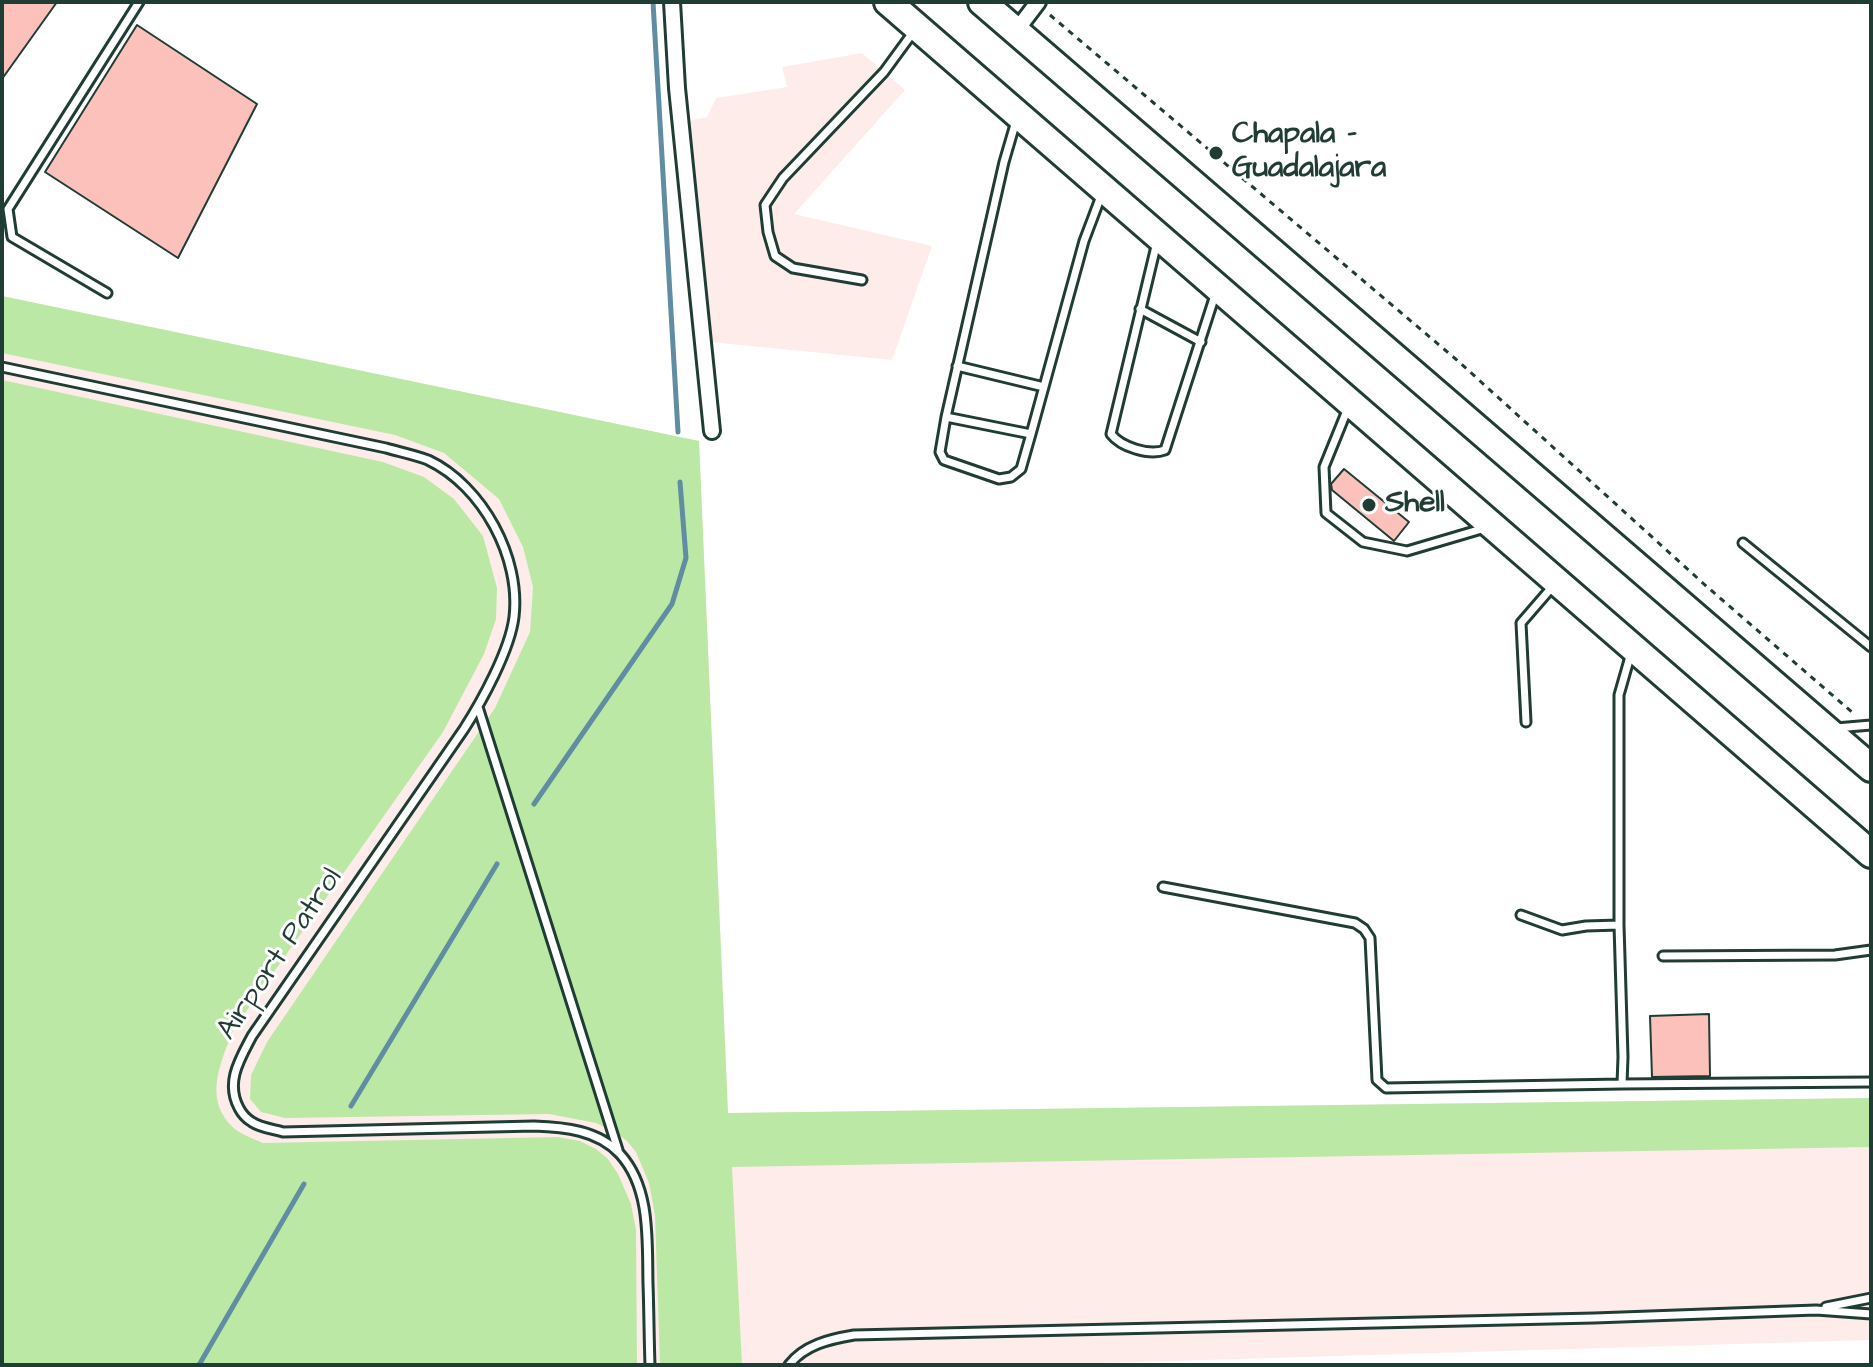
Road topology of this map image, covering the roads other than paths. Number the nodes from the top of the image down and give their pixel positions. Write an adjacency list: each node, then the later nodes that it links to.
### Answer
1 (139, 2): 13 (lane)
2 (672, 2): 21 (street)
3 (888, 2): 6 (highway)
4 (982, 2): 7 (highway)
5 (1037, 3): 7 (street)
6 (917, 27): 8 (highway); 11 (lane)
7 (1016, 31): 31 (highway)
8 (1018, 115): 9 (highway); 16 (lane)
9 (1104, 189): 10 (highway); 18 (lane)
10 (1158, 236): 12 (highway); 14 (lane)
11 (862, 280)
12 (1217, 287): 15 (lane); 19 (highway)
13 (107, 293)
14 (1140, 309): 15 (lane); 15 (lane)
15 (1201, 342)
16 (957, 366): 18 (lane); 20 (lane)
17 (2, 367): 28 (lane, Airport Patrol)
18 (1044, 387): 22 (lane)
19 (1350, 402): 23 (highway); 23 (lane)
20 (946, 417): 22 (lane); 22 (lane)
21 (712, 431)
22 (1031, 434)
23 (1493, 525): 25 (highway)
24 (1743, 543): 27 (lane)
25 (1557, 582): 26 (highway); 29 (lane)
26 (1632, 647): 33 (highway); 36 (lane)
27 (1871, 647)
28 (478, 707): 41 (lane); 41 (lane, Airport Patrol)
29 (1526, 722)
30 (1869, 726): 31 (lane)
31 (1826, 729): 32 (highway)
32 (1871, 768)
33 (1871, 854)
34 (1163, 887): 40 (lane)
35 (1521, 915): 36 (lane)
36 (1619, 925): 40 (lane)
37 (1871, 950): 38 (lane)
38 (1663, 956)
39 (1871, 1082): 40 (lane)
40 (1622, 1084)
41 (619, 1152): 45 (lane)
42 (1871, 1298): 43 (lane)
43 (1816, 1310): 44 (lane); 46 (lane)
44 (1871, 1314)
45 (650, 1365)
46 (789, 1365)

